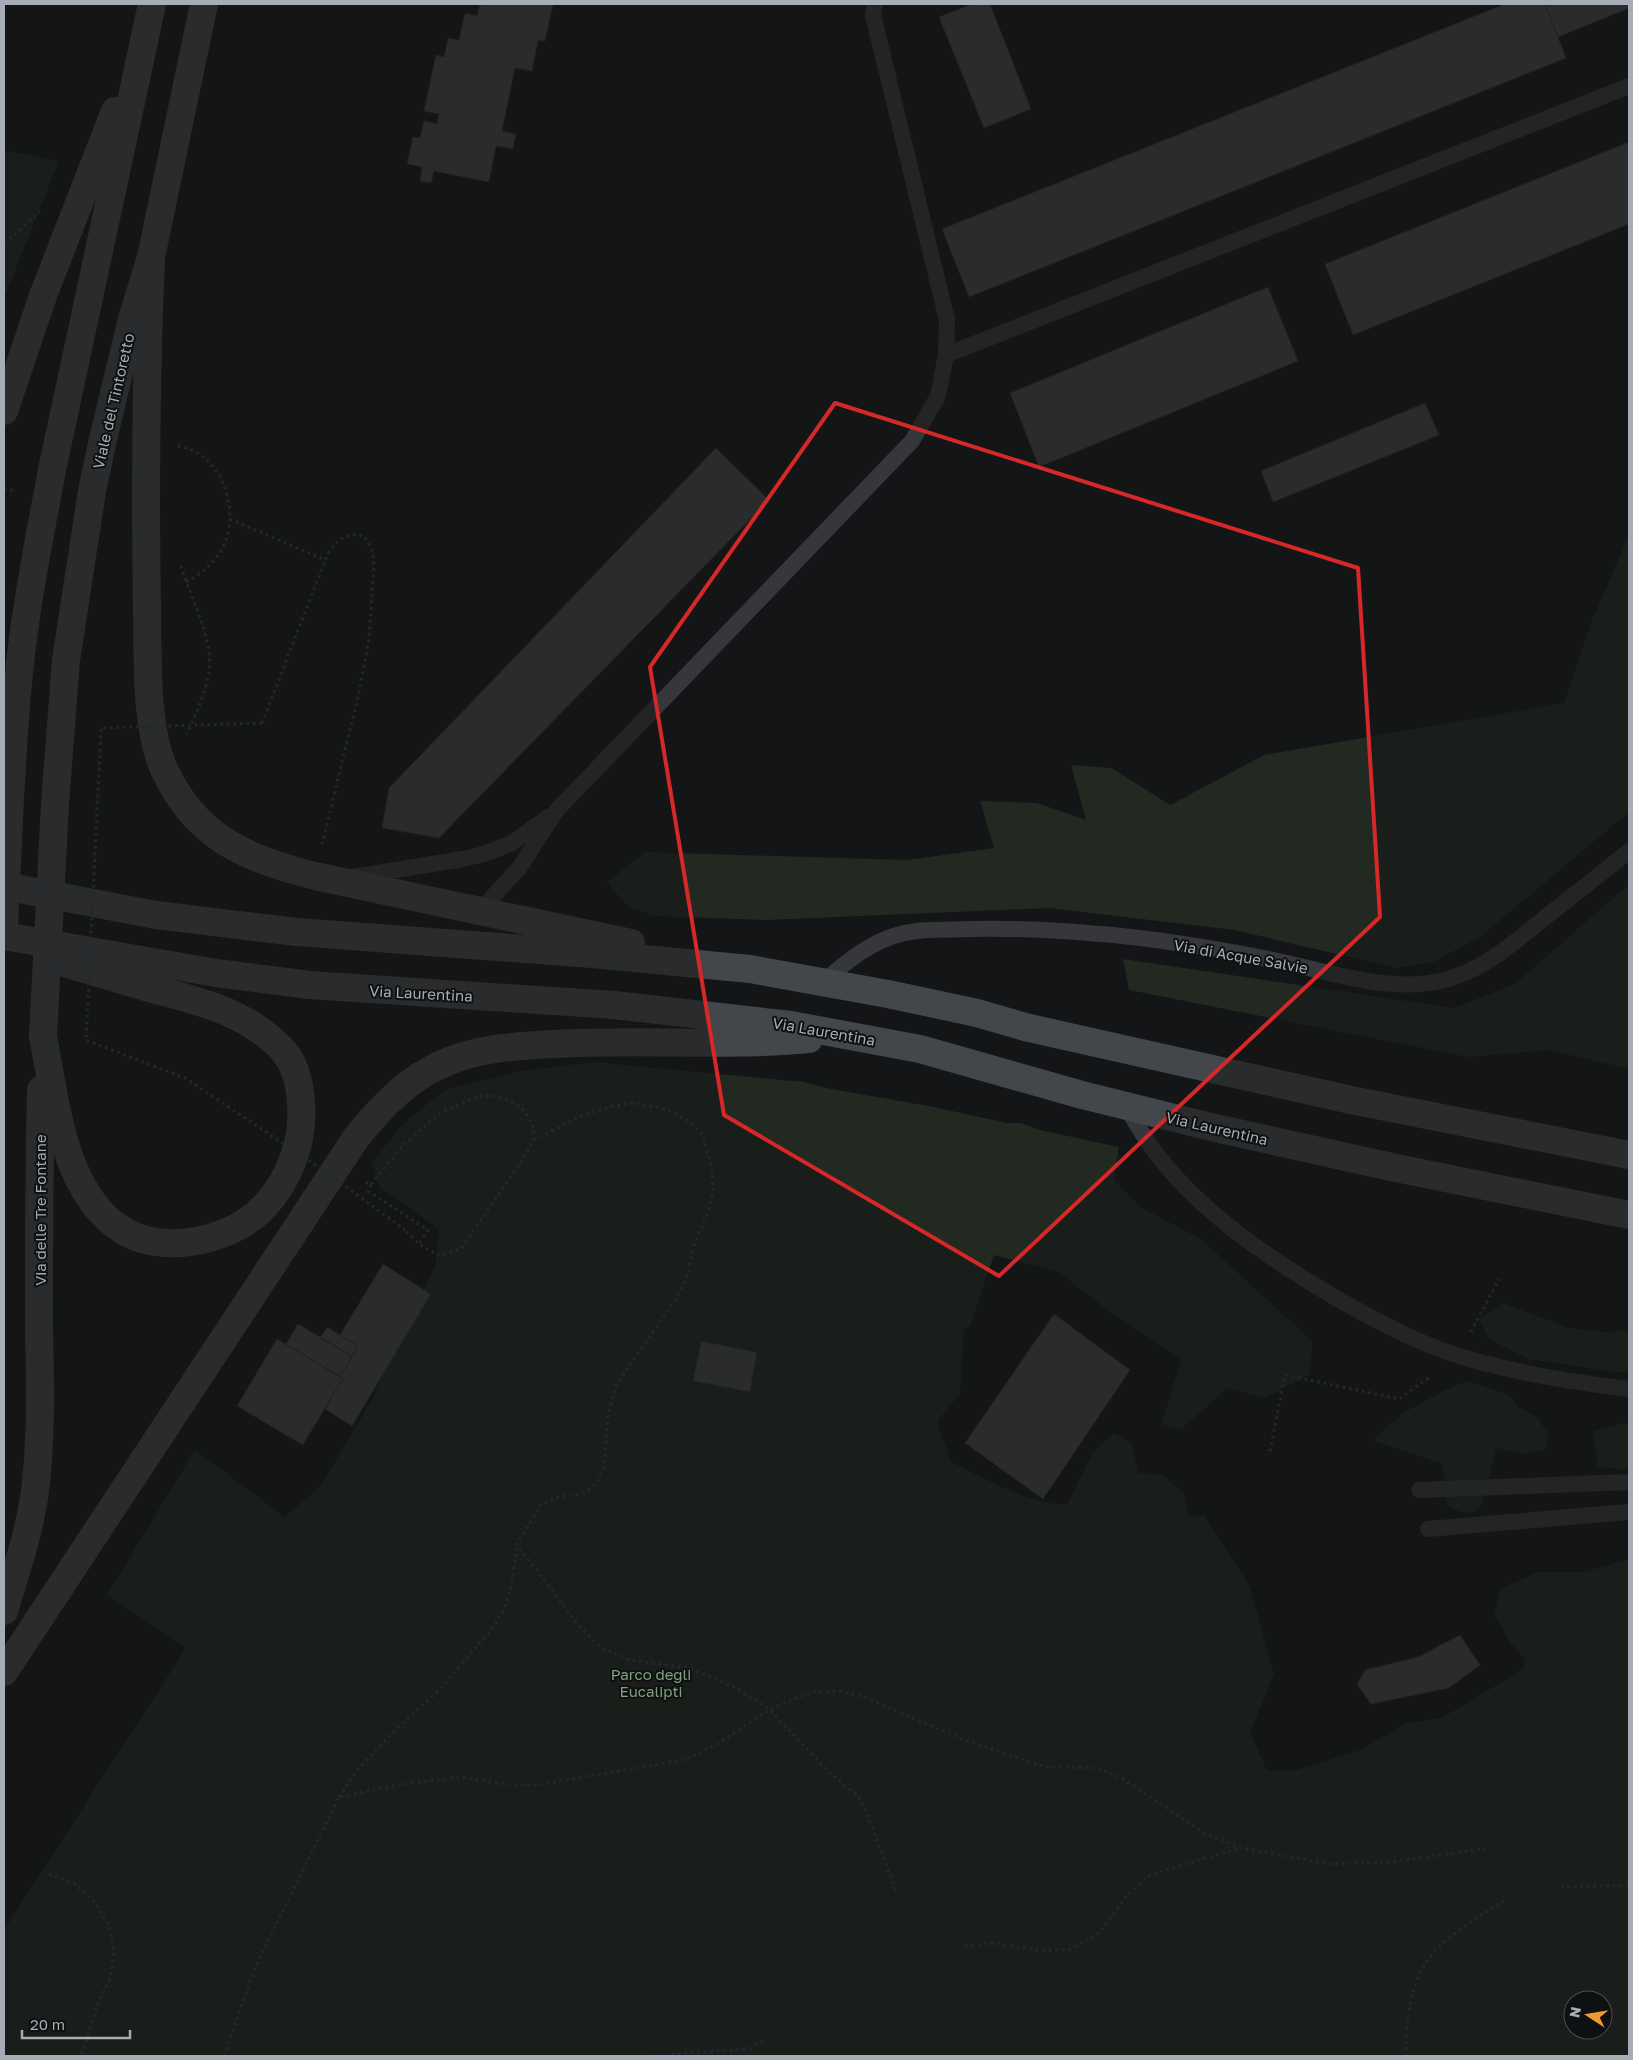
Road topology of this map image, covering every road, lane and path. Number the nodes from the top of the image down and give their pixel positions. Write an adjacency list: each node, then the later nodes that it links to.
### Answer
1 (152, 4): 4 (main road)
2 (204, 4): 6 (main road, Viale del Tintoretto)
3 (875, 4): 7 (lane)
4 (144, 35): 8 (main road); 22 (main road, bridge)
5 (1629, 86): 7 (lane)
6 (151, 257): 15 (main road, Viale del Tintoretto); 19 (main road)
7 (946, 355): 16 (lane)
8 (4, 411)
9 (173, 454): 10 (path)
10 (230, 519): 11 (path); 13 (path)
11 (325, 560): 17 (path); 37 (path, bridge)
12 (180, 563): 13 (path)
13 (186, 582): 14 (path)
14 (186, 737)
15 (55, 804): 28 (main road, Via delle Tre Fontane, bridge)
16 (556, 811): 19 (lane); 21 (lane)
17 (321, 848)
18 (1629, 851): 26 (lane, Via di Acque Salvie)
19 (334, 880): 21 (main road)
20 (4, 886): 25 (main road)
21 (480, 911): 25 (main road)
22 (4, 925)
23 (4, 936): 27 (main road, Via Laurentina)
24 (4, 945): 28 (main road)
25 (750, 969): 26 (main road)
26 (824, 982): 31 (main road)
27 (850, 1035): 29 (main road, Via Laurentina); 49 (main road)
28 (42, 1036): 48 (main road, Via delle Tre Fontane)
29 (1126, 1106): 36 (main road, Via Laurentina); 40 (lane)
30 (534, 1140): 34 (path); 37 (path); 47 (path)
31 (1629, 1155)
32 (364, 1180): 34 (path)
33 (352, 1183): 35 (path)
34 (371, 1185): 37 (path)
35 (347, 1191)
36 (1629, 1214)
37 (419, 1244)
38 (1499, 1279): 39 (path)
39 (1470, 1333)
40 (1629, 1389)
41 (1399, 1399): 42 (path)
42 (1270, 1451)
43 (1629, 1482): 44 (lane)
44 (1420, 1490)
45 (1629, 1512): 46 (lane)
46 (1428, 1529)
47 (517, 1545): 50 (path); 51 (path)
48 (4, 1611)
49 (4, 1672)
50 (769, 1709): 51 (path); 52 (path); 57 (path)
51 (339, 1797): 62 (path)
52 (1241, 1848): 53 (path); 59 (path)
53 (1490, 1848)
54 (49, 1874): 61 (path)
55 (1629, 1885): 56 (path)
56 (1561, 1887)
57 (896, 1890)
58 (1504, 1901): 64 (path)
59 (965, 1946)
60 (764, 2040): 63 (path)
61 (81, 2056)
62 (224, 2056)
63 (652, 2056)
64 (1406, 2056)

